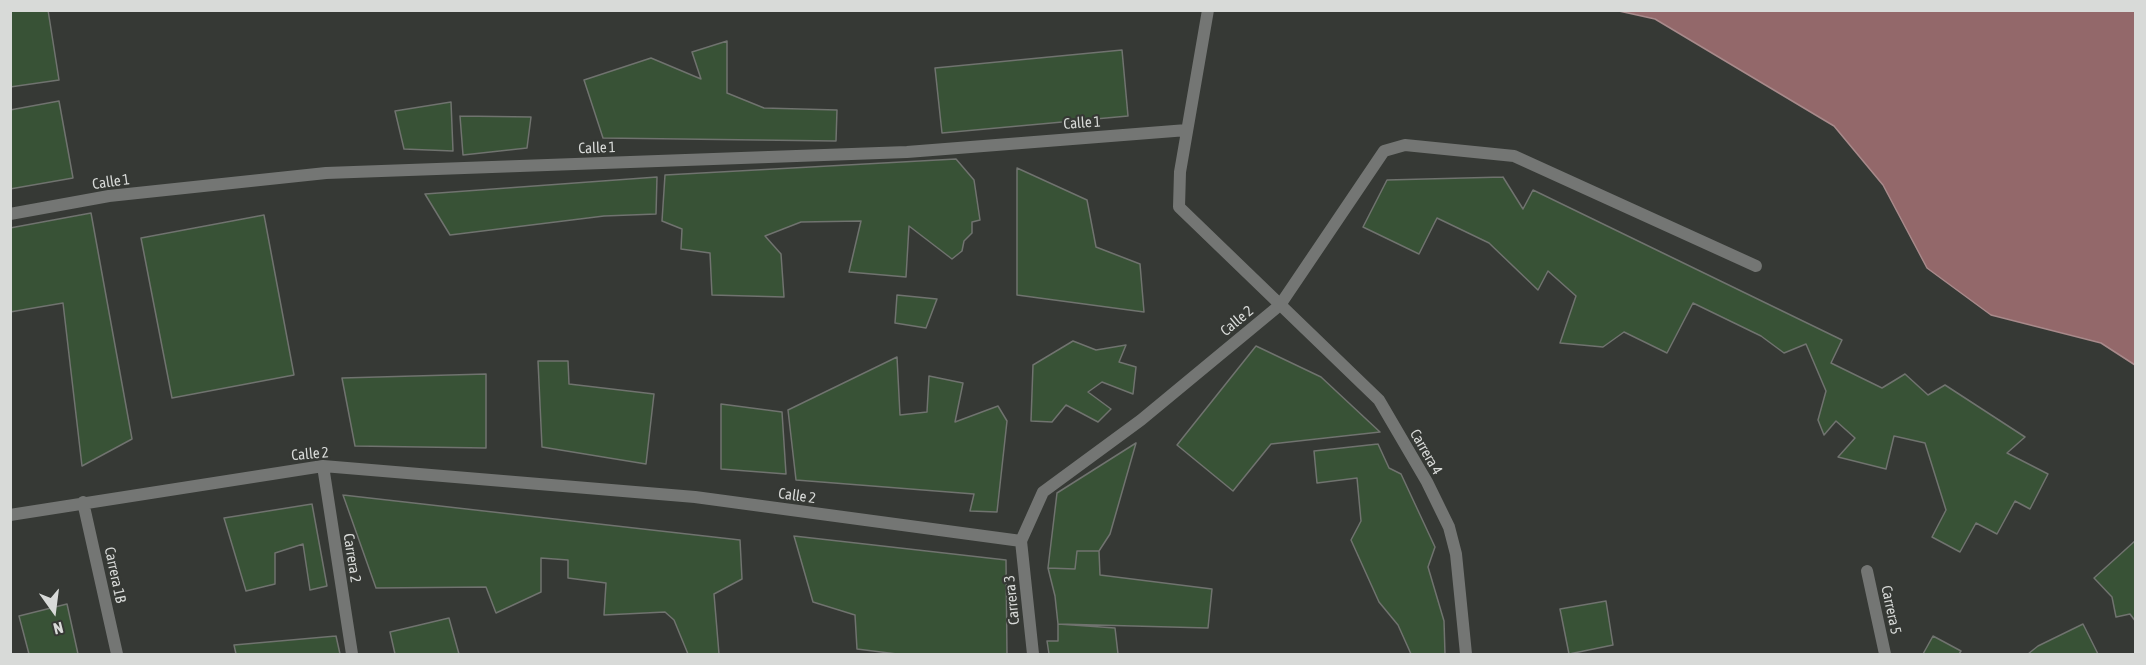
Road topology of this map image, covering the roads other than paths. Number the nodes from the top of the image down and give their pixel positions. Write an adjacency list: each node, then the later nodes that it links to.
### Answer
1 (1208, 10): 2 (street)
2 (1187, 130): 3 (street, Calle 1); 5 (street, Carrera 4)
3 (10, 214)
4 (1756, 266): 5 (street, Calle 2)
5 (1280, 305): 9 (street, Calle 2); 14 (street, Carrera 4)
6 (323, 466): 7 (street, Calle 2); 9 (street, Calle 2); 12 (street, Carrera 2)
7 (83, 502): 8 (street, Calle 2); 11 (street, Carrera 1B)
8 (10, 514)
9 (1021, 542): 13 (street, Carrera 3)
10 (1868, 571): 15 (street, Carrera 5)
11 (117, 654)
12 (352, 654)
13 (1033, 654)
14 (1466, 654)
15 (1886, 654)

